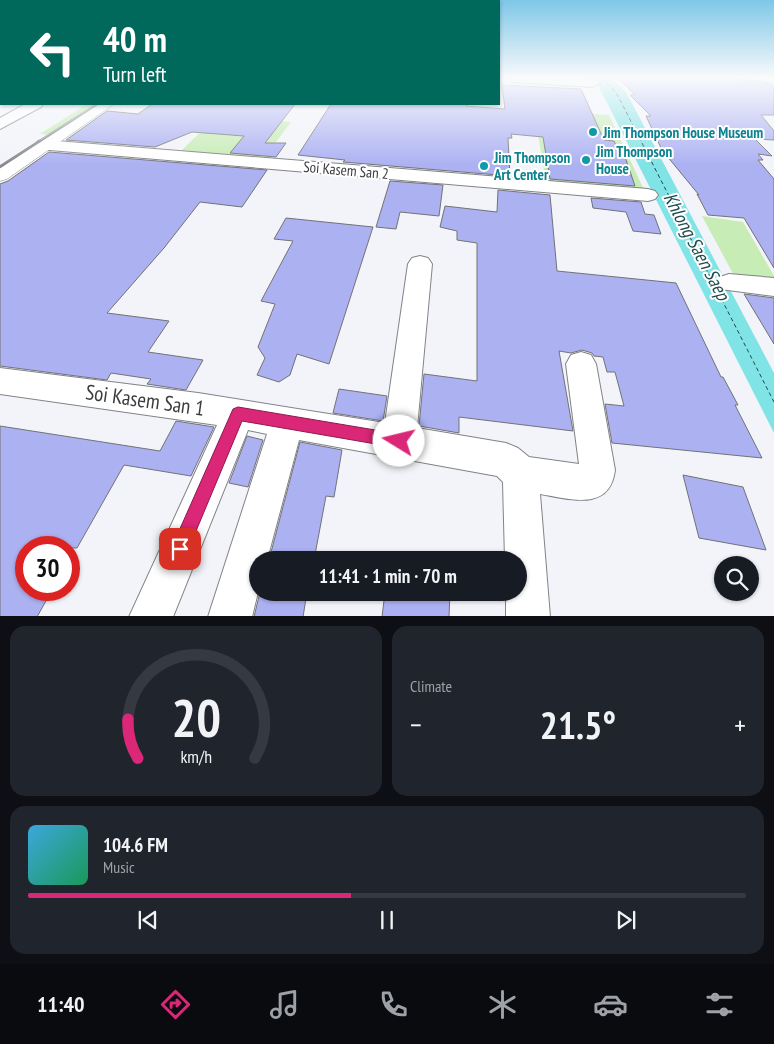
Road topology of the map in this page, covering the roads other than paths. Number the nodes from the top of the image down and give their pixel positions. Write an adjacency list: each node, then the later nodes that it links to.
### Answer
1 (31, 107): 4 (street)
2 (79, 107): 6 (main road)
3 (102, 107): 5 (main road)
4 (0, 124)
5 (44, 145): 7 (main road); 8 (street, Soi Kasem San 2)
6 (0, 156)
7 (0, 175)
8 (648, 195)
9 (420, 264): 16 (street)
10 (729, 283): 11 (street)
11 (774, 287)
12 (581, 364): 17 (street, Soi Kasem San 1)
13 (0, 381): 14 (street, Soi Kasem San 1)
14 (238, 414): 15 (street, Soi Kasem San 1); 18 (street)
15 (287, 422): 16 (street, Soi Kasem San 1); 19 (street)
16 (399, 441): 17 (street, Soi Kasem San 1)
17 (521, 474): 20 (street)
18 (150, 616)
19 (230, 616)
20 (528, 616)

